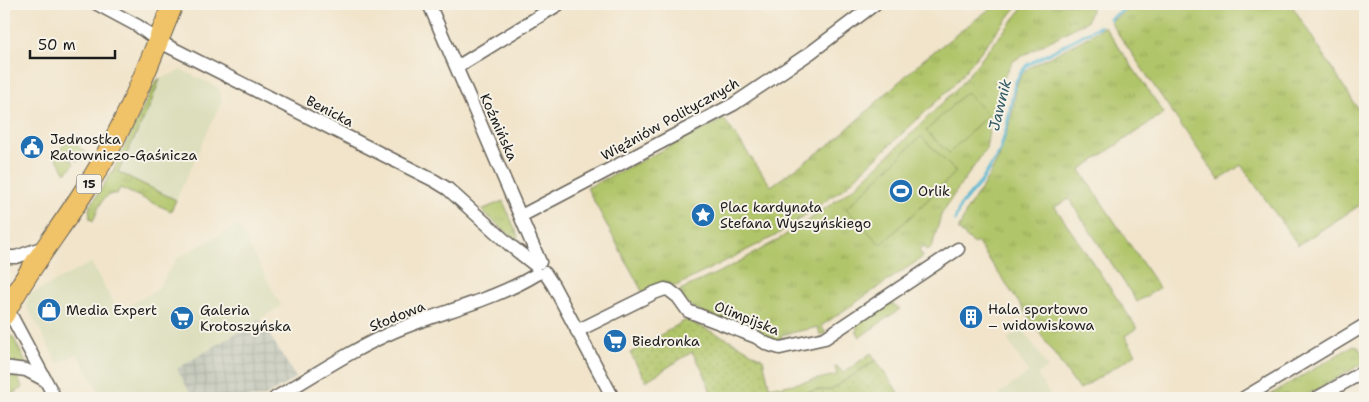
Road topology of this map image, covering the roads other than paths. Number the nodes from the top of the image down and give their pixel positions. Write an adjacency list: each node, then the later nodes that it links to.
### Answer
1 (97, 4): 6 (street, Benicka)
2 (173, 4): 6 (main road, 15)
3 (429, 4): 7 (street, Koźmińska)
4 (559, 4): 7 (street)
5 (875, 4): 8 (street, Więźniów Politycznych)
6 (158, 41): 9 (main road, 15); 12 (street, Benicka)
7 (457, 67): 8 (street, Koźmińska)
8 (521, 216): 12 (street, Koźmińska)
9 (48, 245): 11 (street); 13 (main road, 15)
10 (958, 249): 15 (street, Olimpijska)
11 (4, 257)
12 (539, 269): 15 (street, Koźmińska); 20 (street, Słodowa)
13 (5, 308): 18 (street)
14 (1365, 325): 22 (street)
15 (579, 335): 21 (street, Koźmińska)
16 (4, 367): 18 (street)
17 (1365, 371): 23 (street)
18 (45, 380): 19 (street)
19 (55, 398)
20 (275, 398)
21 (613, 398)
22 (1244, 398)
23 (1317, 398)

